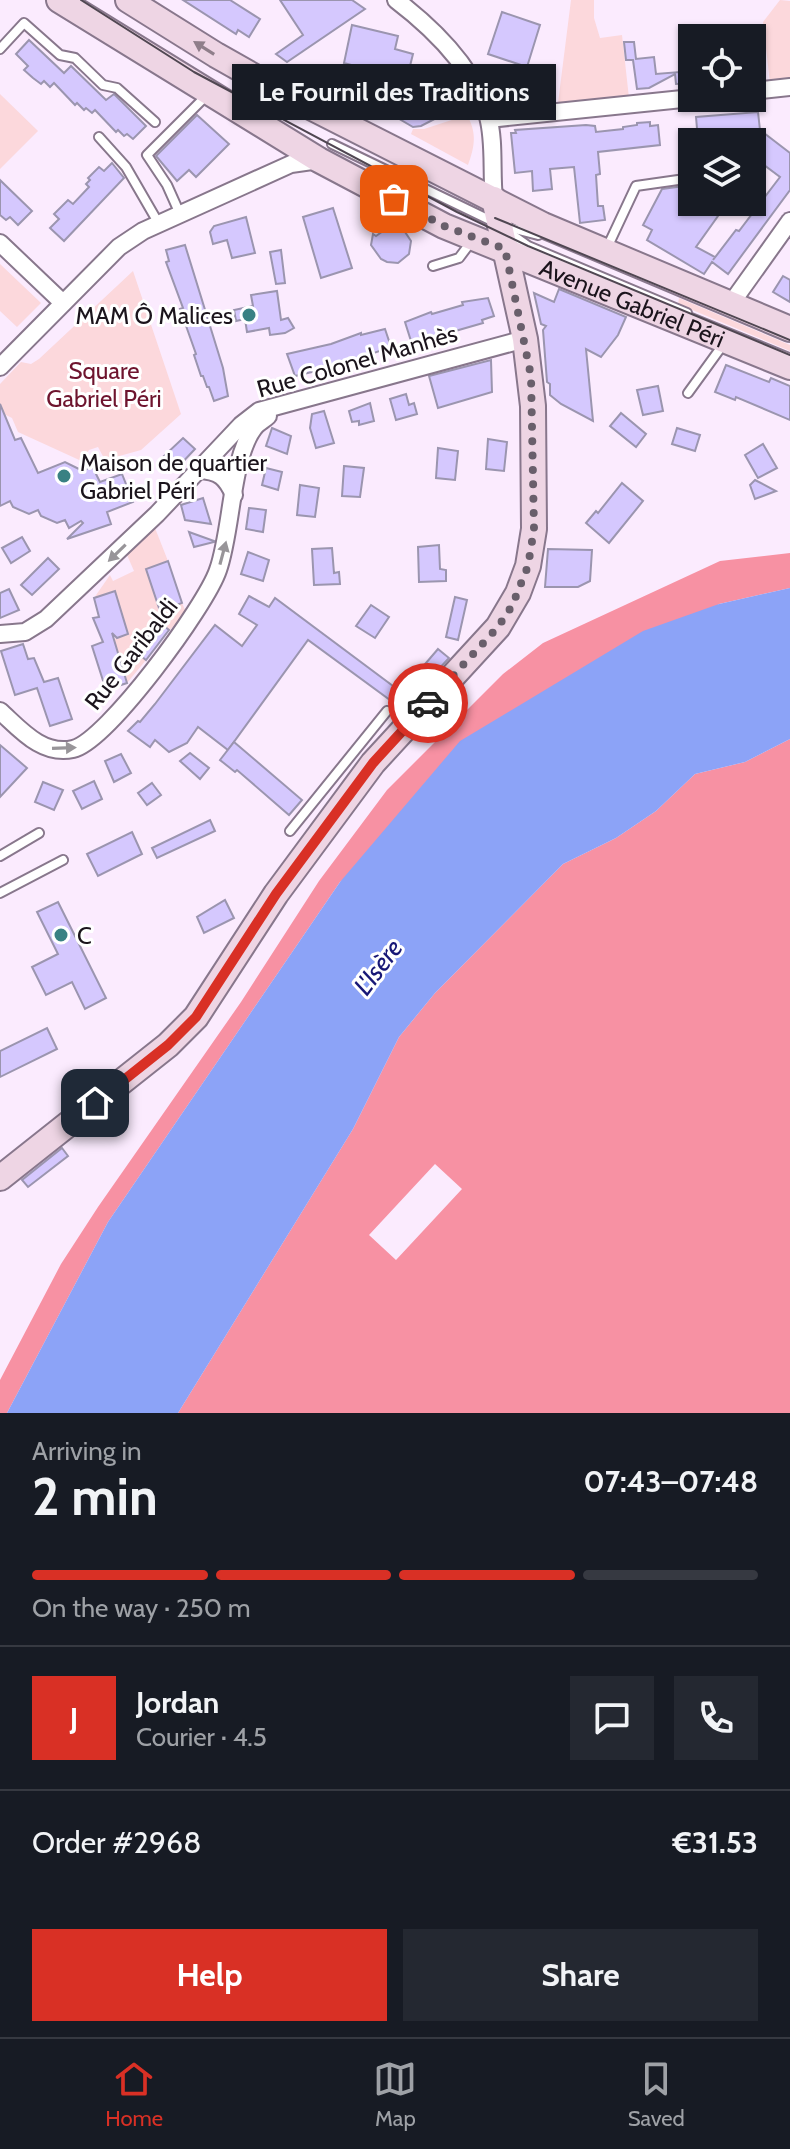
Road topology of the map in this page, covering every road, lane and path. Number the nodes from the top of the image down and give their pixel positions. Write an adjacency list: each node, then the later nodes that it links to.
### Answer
1 (59, 0): 7 (main road, Avenue Gabriel Péri)
2 (128, 0): 12 (main road, Avenue Gabriel Péri, one-way to 2)
3 (396, 0): 9 (street)
4 (0, 49): 10 (lane)
5 (790, 87): 6 (street)
6 (766, 90)
7 (209, 93): 12 (main road, Avenue Gabriel Péri); 15 (lane)
8 (678, 99): 9 (street)
9 (489, 119): 14 (street)
10 (155, 122)
11 (99, 137): 17 (lane)
12 (332, 144): 14 (main road, Avenue Gabriel Péri); 15 (street); 18 (lane, Avenue Gabriel Péri); 19 (main road, Avenue Gabriel Péri)
13 (678, 180): 22 (lane)
14 (494, 199): 18 (main road); 22 (main road, Avenue Gabriel Péri)
15 (180, 214): 17 (street)
16 (790, 221): 26 (street)
17 (159, 224): 25 (street)
18 (500, 225): 21 (main road); 24 (lane, Avenue Gabriel Péri); 27 (lane, Avenue Gabriel Péri)
19 (473, 238): 21 (main road, Avenue Gabriel Péri); 23 (lane)
20 (0, 243): 25 (street)
21 (505, 249): 29 (main road, Avenue Gabriel Péri); 30 (main road)
22 (604, 252): 26 (main road, Avenue Gabriel Péri)
23 (433, 266)
24 (662, 287)
25 (63, 303): 31 (street)
26 (727, 310): 28 (main road, Avenue Gabriel Péri)
27 (698, 317)
28 (790, 329)
29 (725, 333): 32 (main road, Avenue Gabriel Péri); 33 (lane)
30 (525, 339): 34 (street, Rue Colonel Manhès); 45 (main road)
31 (0, 367)
32 (790, 367)
33 (688, 393)
34 (278, 407): 35 (street, Rue Colonel Manhès); 36 (street, Rue Garibaldi)
35 (199, 470): 36 (street); 37 (street, Rue Colonel Manhès, one-way to 37)
36 (234, 495): 38 (street, Rue Garibaldi, one-way to 36)
37 (0, 634)
38 (0, 711)
39 (387, 711): 40 (lane)
40 (290, 831)
41 (39, 833): 42 (lane)
42 (0, 856)
43 (63, 860): 44 (lane)
44 (0, 893)
45 (0, 1178)

